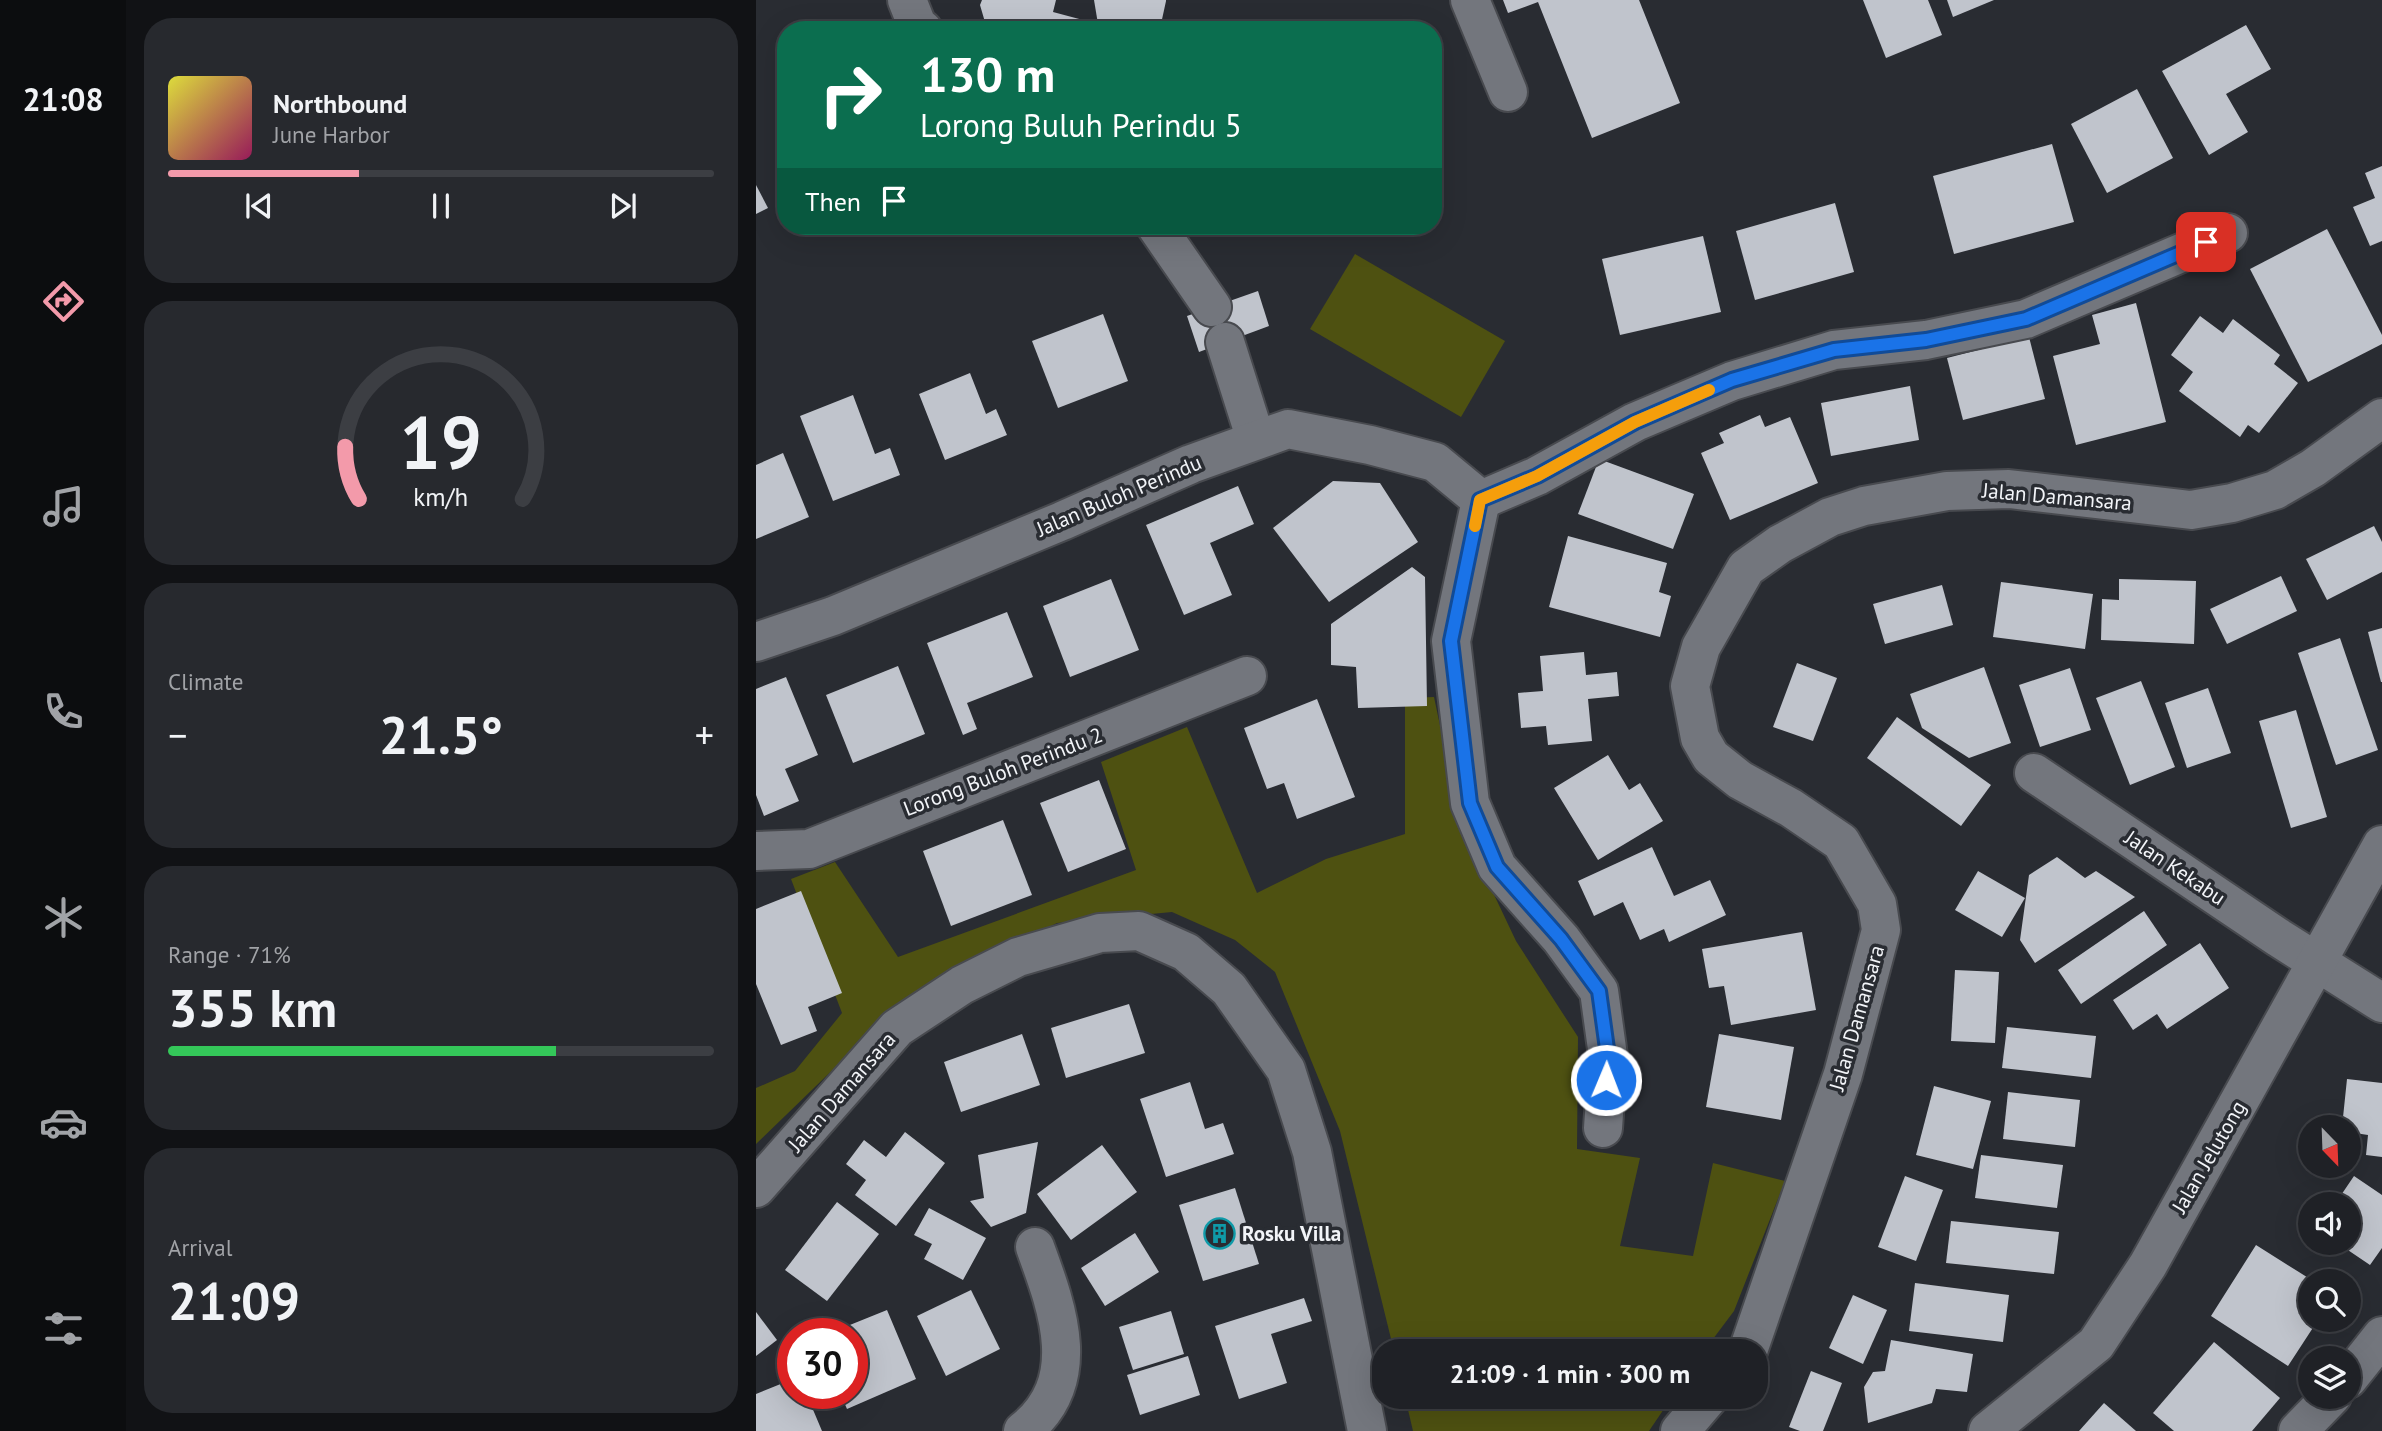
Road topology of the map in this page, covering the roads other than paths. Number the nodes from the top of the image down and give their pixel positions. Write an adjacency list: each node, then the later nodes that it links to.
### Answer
1 (907, 0): 3 (street)
2 (1470, 0): 4 (street)
3 (915, 21)
4 (1508, 92)
5 (2228, 233): 9 (street)
6 (1162, 235): 8 (street)
7 (2382, 418): 21 (street, Jalan Damansara)
8 (1256, 440): 9 (street, Jalan Buloh Perindu); 10 (street, Jalan Buloh Perindu)
9 (1480, 500): 17 (street)
10 (756, 642)
11 (1247, 676): 14 (street, Lorong Buloh Perindu 2)
12 (2034, 773): 15 (street, Jalan Kekabu)
13 (2382, 845): 15 (street, Jalan Jelutong)
14 (756, 851)
15 (2317, 963): 16 (street, Jalan Kekabu); 28 (street, Jalan Jelutong)
16 (2382, 1003)
17 (1603, 1128)
18 (756, 1188): 26 (street, Jalan Damansara)
19 (1035, 1247): 25 (street)
20 (2382, 1336): 22 (street)
21 (1752, 1339)
22 (2361, 1363)
23 (1699, 1409): 27 (street)
24 (2319, 1409): 29 (street)
25 (1023, 1431)
26 (1367, 1431)
27 (1680, 1431)
28 (1988, 1431)
29 (2298, 1431)

